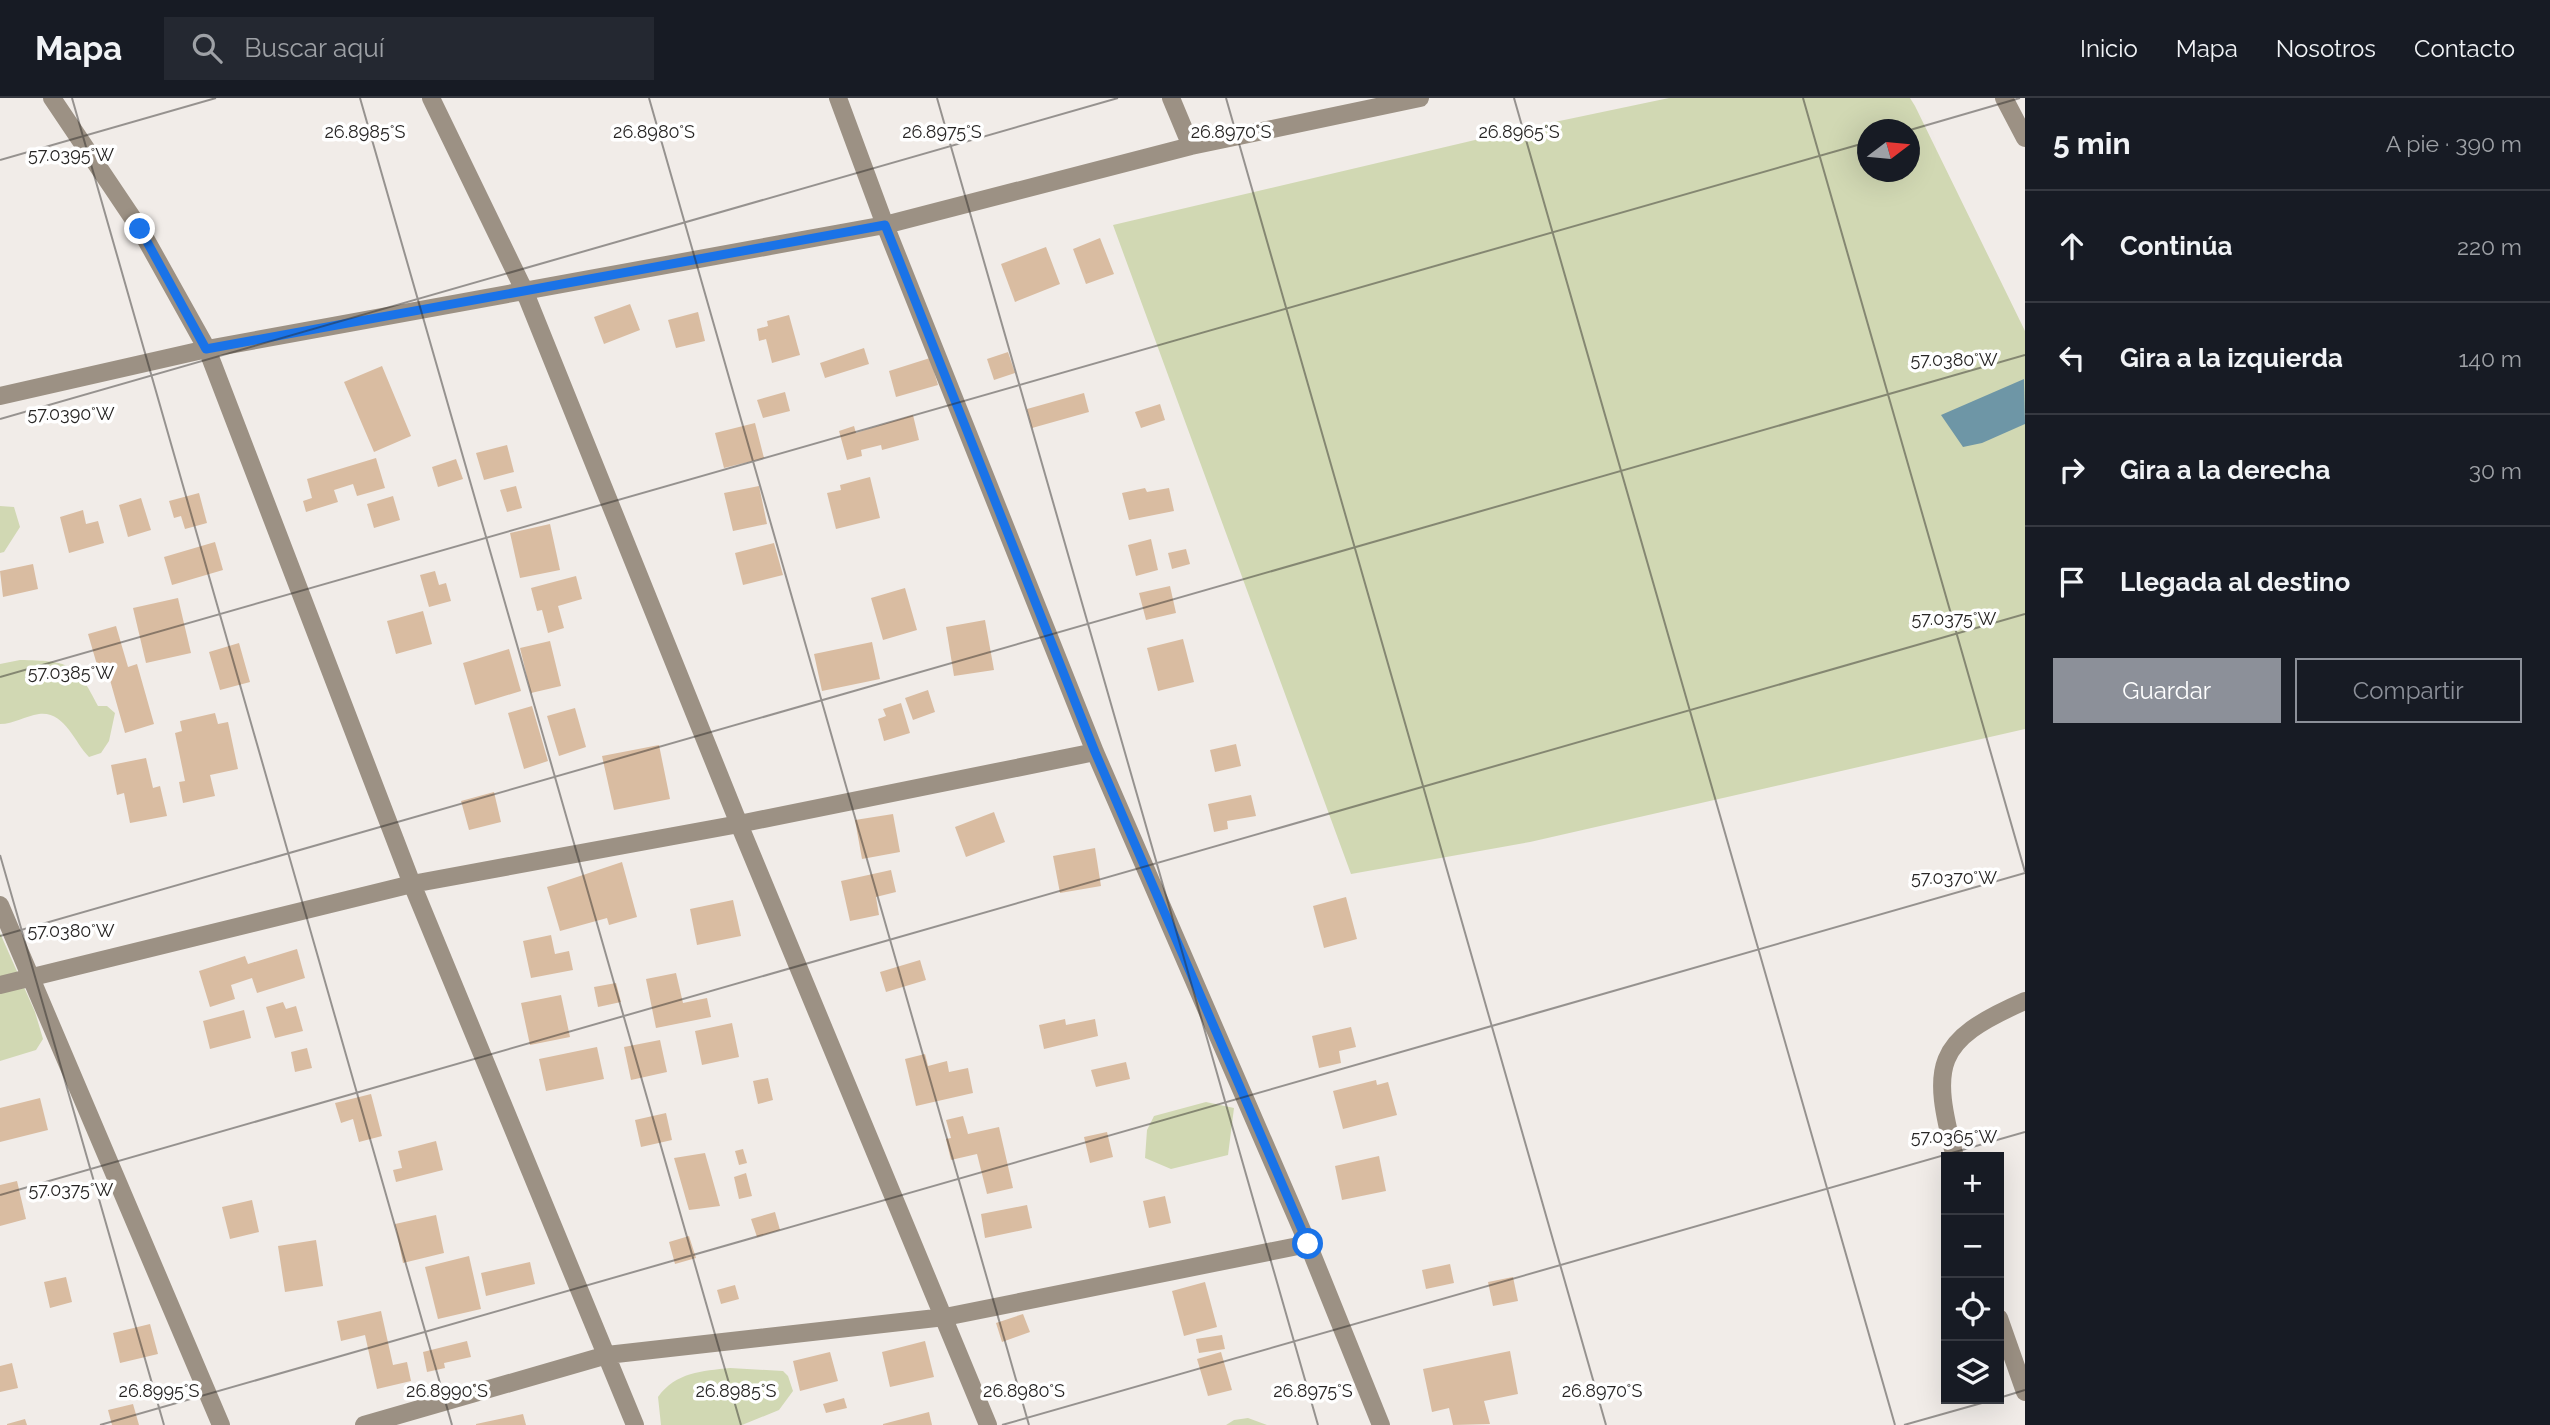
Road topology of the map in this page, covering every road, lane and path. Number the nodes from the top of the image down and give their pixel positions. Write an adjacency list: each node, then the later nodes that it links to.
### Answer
1 (52, 98): 11 (street)
2 (431, 98): 10 (street)
3 (838, 98): 9 (street)
4 (1171, 98): 8 (street)
5 (1420, 98): 8 (street)
6 (2004, 98): 7 (street)
7 (2025, 138)
8 (1191, 146): 9 (street)
9 (885, 225): 10 (street); 13 (street)
10 (524, 290): 11 (street); 14 (street)
11 (206, 349): 12 (street); 15 (street)
12 (0, 396)
13 (1095, 752): 14 (street); 21 (street)
14 (739, 824): 15 (street); 22 (street)
15 (412, 884): 17 (street); 24 (street)
16 (0, 905): 17 (street)
17 (30, 980): 18 (street); 26 (street)
18 (0, 985)
19 (2025, 1001): 20 (street)
20 (1954, 1152)
21 (1308, 1244): 22 (street); 30 (street)
22 (945, 1317): 24 (street); 29 (street)
23 (2004, 1332): 25 (street)
24 (607, 1355): 27 (street); 28 (street)
25 (2025, 1392)
26 (221, 1425)
27 (364, 1425)
28 (635, 1425)
29 (988, 1425)
30 (1381, 1425)

